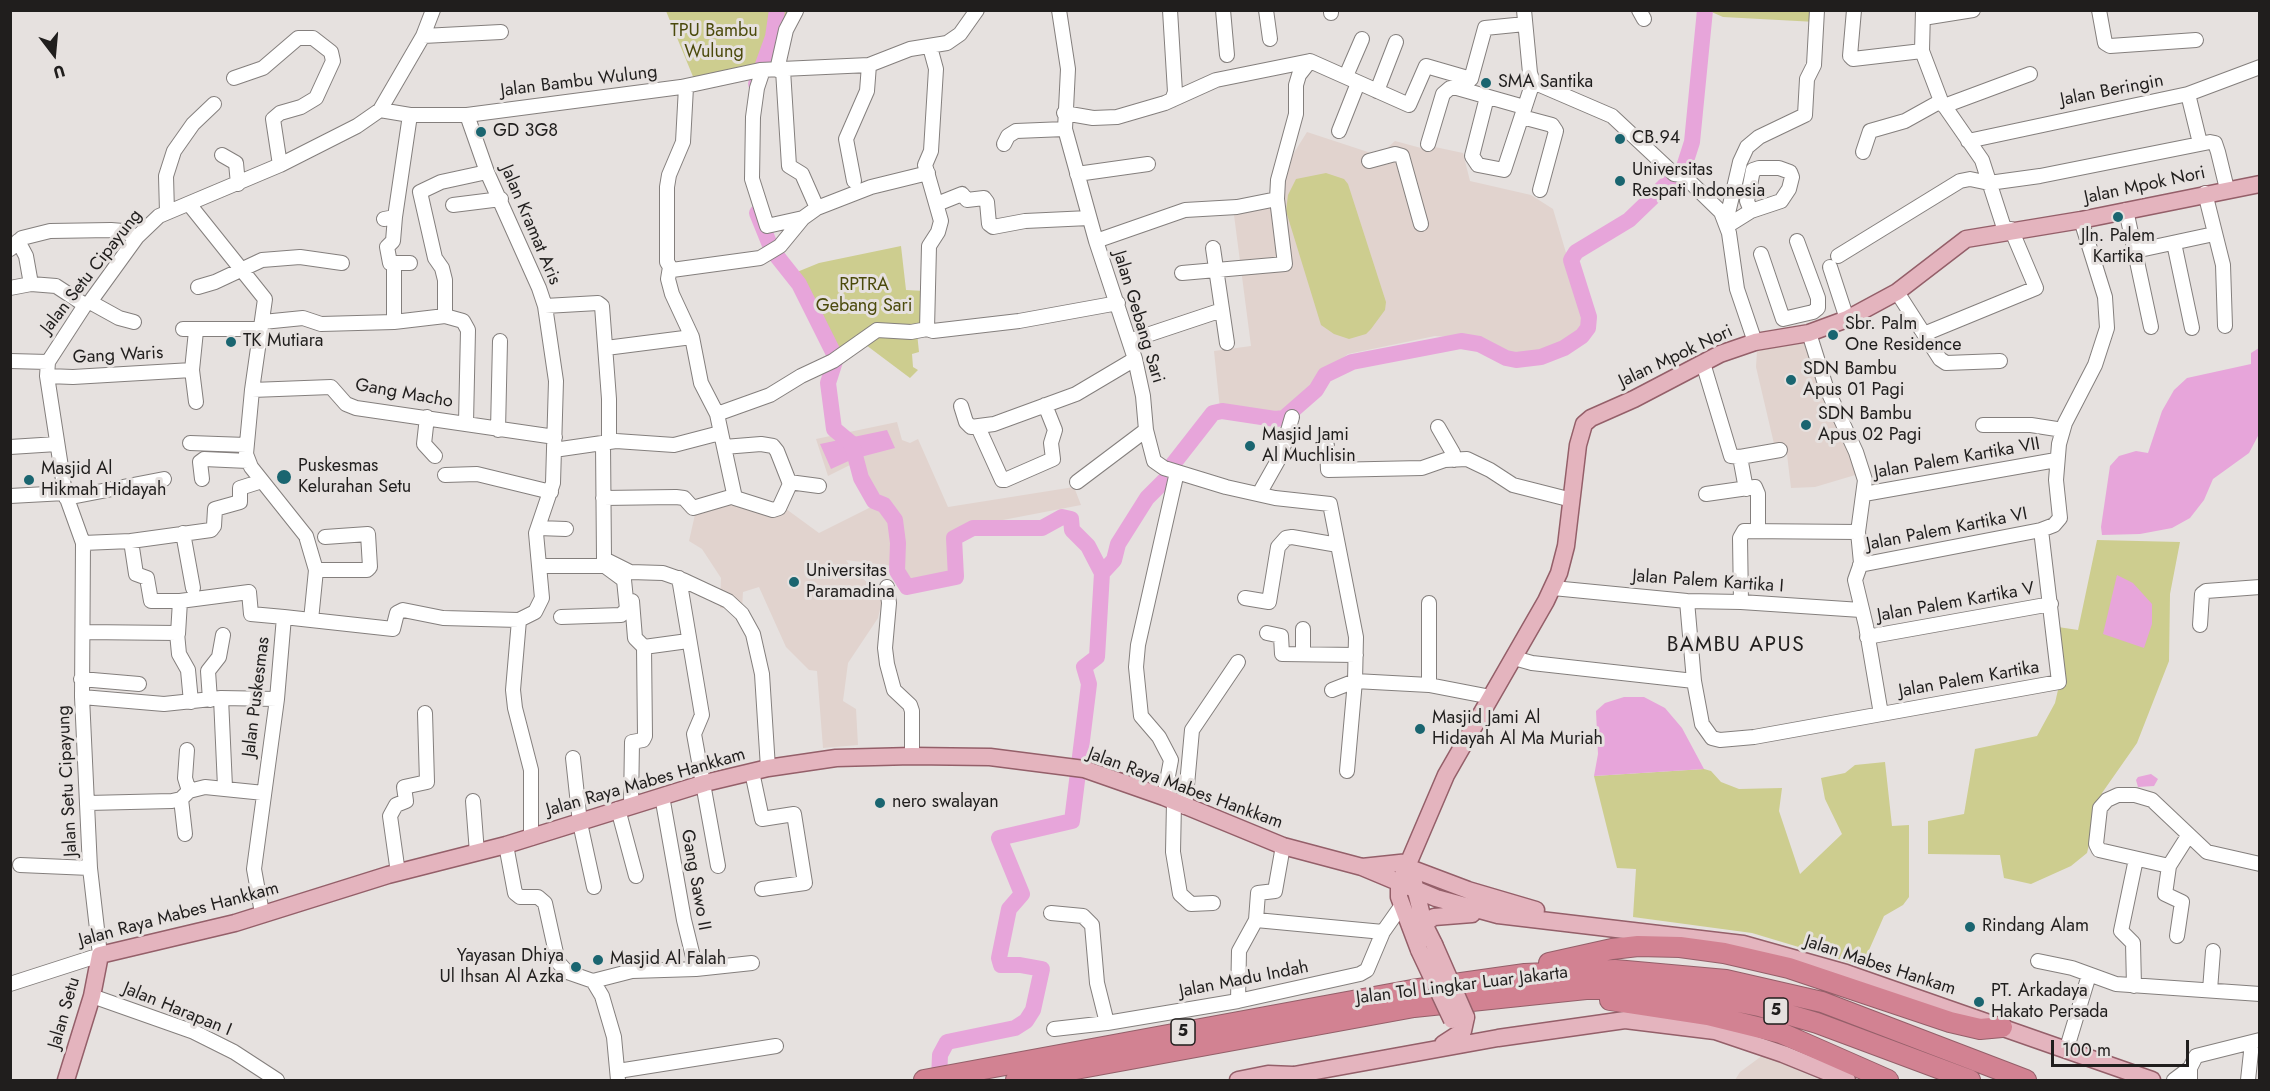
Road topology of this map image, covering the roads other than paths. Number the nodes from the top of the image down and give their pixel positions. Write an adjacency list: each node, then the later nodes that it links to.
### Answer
1 (434, 10): 15 (street, Jalan Setu Cipayung)
2 (978, 10): 20 (street, Jalan Bambu Wulung)
3 (1059, 10): 40 (street, Jalan Gebang Sari)
4 (1170, 10): 35 (street)
5 (1223, 10): 22 (street)
6 (1266, 10): 16 (street)
7 (1817, 10): 77 (street)
8 (1854, 10): 21 (street)
9 (1973, 10): 12 (street)
10 (2099, 10): 18 (street)
11 (796, 11): 26 (street)
12 (1923, 14): 21 (street)
13 (1524, 17): 30 (street); 32 (street)
14 (501, 32): 15 (street)
15 (423, 36): 38 (street, Jalan Setu Cipayung)
16 (1270, 39)
17 (1362, 39): 29 (street)
18 (2196, 40)
19 (1396, 42): 32 (street)
20 (930, 47): 24 (street, Jalan Bambu Wulung); 55 (street)
21 (1922, 51): 37 (street)
22 (1227, 55)
23 (1310, 61): 29 (street); 35 (street); 64 (street)
24 (869, 65): 26 (street, Jalan Bambu Wulung); 57 (street)
25 (2259, 67): 33 (street, Jalan Beringin)
26 (767, 70): 31 (street, Jalan Bambu Wulung); 69 (street); 73 (street)
27 (2030, 74): 37 (street)
28 (234, 78): 53 (street)
29 (1352, 80): 32 (street); 44 (street)
30 (1533, 82): 39 (street); 77 (street)
31 (686, 87): 42 (street, Jalan Bambu Wulung); 91 (street)
32 (1377, 91)
33 (2188, 94): 45 (street, Jalan Beringin); 46 (street)
34 (1488, 97): 39 (street); 39 (street); 48 (street)
35 (1172, 100): 40 (street)
36 (214, 104): 72 (street)
37 (1942, 104): 45 (street); 49 (street)
38 (380, 110): 41 (street, Jalan Bambu Wulung); 53 (street, Jalan Setu Cipayung)
39 (1523, 112): 62 (street)
40 (1064, 113): 43 (street, Jalan Gebang Sari)
41 (410, 115): 42 (street, Jalan Bambu Wulung); 90 (street)
42 (467, 115): 54 (street, Jalan Kramat Aris)
43 (1065, 129): 47 (street); 56 (street, Jalan Gebang Sari)
44 (1340, 131)
45 (1968, 141): 58 (street)
46 (2200, 142): 58 (street); 61 (street)
47 (1004, 144)
48 (1428, 144)
49 (1863, 152)
50 (222, 155): 59 (street)
51 (1369, 161): 76 (street)
52 (1148, 164): 56 (street)
53 (280, 165): 59 (street, Jalan Setu Cipayung)
54 (487, 172): 65 (street, Jalan Kramat Aris); 104 (street)
55 (928, 173): 67 (street); 69 (street)
56 (1077, 174): 74 (street, Jalan Gebang Sari)
57 (854, 181)
58 (1989, 183): 78 (street); 105 (street)
59 (238, 184): 66 (street, Jalan Setu Cipayung)
60 (2259, 184): 61 (main road, Jalan Mpok Nori)
61 (2227, 189): 63 (main road, Jalan Mpok Nori)
62 (1540, 190)
63 (2205, 193): 70 (main road, Jalan Mpok Nori); 79 (street)
64 (1277, 199): 81 (street); 92 (street)
65 (501, 200): 68 (street); 101 (street, Jalan Kramat Aris)
66 (189, 204): 72 (street, Jalan Setu Cipayung); 93 (street)
67 (937, 204): 74 (street); 112 (street)
68 (453, 205)
69 (817, 207): 73 (street)
70 (2126, 210): 75 (main road, Jalan Mpok Nori); 86 (street)
71 (1751, 211): 77 (street)
72 (166, 212): 80 (street, Jalan Setu Cipayung)
73 (803, 218): 91 (street)
74 (1089, 218): 81 (street, Jalan Gebang Sari)
75 (2081, 220): 78 (main road, Jalan Mpok Nori); 140 (street)
76 (1421, 224)
77 (1727, 224): 118 (street)
78 (2008, 230): 98 (main road, Jalan Mpok Nori); 114 (street)
79 (2214, 234): 83 (street); 109 (street)
80 (137, 237): 84 (street); 99 (street, Jalan Setu Cipayung)
81 (1096, 241): 100 (street, Jalan Gebang Sari)
82 (1797, 241): 103 (street)
83 (2174, 243): 86 (street); 111 (street)
84 (14, 245): 95 (street)
85 (1213, 248): 92 (street)
86 (2135, 251): 110 (street)
87 (1761, 254): 103 (street)
88 (342, 263): 93 (street)
89 (410, 263): 90 (street)
90 (394, 264): 107 (street)
91 (670, 267): 115 (street)
92 (1216, 268): 94 (street); 102 (street)
93 (241, 270): 96 (street); 108 (street)
94 (1182, 273)
95 (31, 284): 97 (street); 99 (street)
96 (198, 287)
97 (10, 288)
98 (1897, 292): 105 (main road, Jalan Mpok Nori); 114 (street)
99 (88, 303): 106 (street); 125 (street, Jalan Setu Cipayung)
100 (1118, 303): 112 (street); 117 (street, Jalan Gebang Sari)
101 (544, 306): 120 (street); 145 (street, Jalan Kramat Aris)
102 (1222, 310): 117 (street); 119 (street)
103 (1813, 312): 113 (street)
104 (445, 316): 107 (street); 134 (street)
105 (1847, 319): 113 (main road, Jalan Mpok Nori)
106 (134, 322)
107 (394, 322): 108 (street)
108 (262, 325): 126 (street); 127 (street)
109 (2225, 326)
110 (2151, 327)
111 (2192, 328)
112 (927, 329): 131 (street)
113 (1815, 332): 118 (main road, Jalan Mpok Nori); 167 (street)
114 (1924, 333): 122 (street)
115 (692, 337): 120 (street); 131 (street)
116 (500, 341): 138 (street)
117 (1130, 341): 121 (street, Jalan Gebang Sari)
118 (1755, 342): 124 (main road, Jalan Mpok Nori)
119 (1227, 343)
120 (606, 348): 143 (street)
121 (1135, 359): 129 (street); 139 (street, Jalan Gebang Sari)
122 (2000, 361)
123 (10, 362): 125 (street, Gang Waris)
124 (1703, 363): 151 (street); 172 (main road, Jalan Mpok Nori)
125 (47, 369): 126 (street, Gang Waris); 144 (street, Jalan Setu Cipayung)
126 (192, 369): 128 (street)
127 (252, 390): 132 (street, Gang Macho); 146 (street)
128 (196, 402)
129 (1045, 405): 136 (street); 136 (street)
130 (960, 406): 136 (street)
131 (717, 414): 141 (street)
132 (427, 417): 134 (street, Gang Macho); 150 (street)
133 (1292, 417): 165 (street)
134 (466, 423): 138 (street, Gang Macho)
135 (1983, 425): 140 (street)
136 (978, 427)
137 (1438, 427): 152 (street)
138 (498, 430): 145 (street, Gang Macho)
139 (1146, 430): 155 (street, Jalan Gebang Sari); 161 (street)
140 (2063, 430): 153 (street)
141 (722, 440): 143 (street, Gang Macho); 160 (street, Gang Macho); 170 (street)
142 (190, 443): 146 (street)
143 (606, 443): 145 (street, Gang Macho); 171 (street)
144 (57, 444): 148 (street); 168 (street, Jalan Setu Cipayung)
145 (555, 444): 164 (street, Jalan Kramat Aris)
146 (246, 446): 154 (street)
147 (1328, 446): 152 (street)
148 (10, 447)
149 (1780, 450): 151 (street)
150 (435, 456)
151 (1740, 457): 163 (street)
152 (1454, 460): 172 (street)
153 (2056, 460): 167 (street, Jalan Palem Kartika VII); 176 (street)
154 (248, 461): 158 (street); 159 (street)
155 (1177, 472): 165 (street, Jalan Gebang Sari); 240 (street)
156 (445, 475): 164 (street)
157 (165, 479): 168 (street)
158 (202, 479)
159 (262, 481): 178 (street); 185 (street)
160 (789, 482): 162 (street); 170 (street)
161 (1077, 483)
162 (819, 486)
163 (1746, 489): 166 (street); 175 (street)
164 (551, 492): 173 (street, Jalan Kramat Aris)
165 (1259, 494): 182 (street, Jalan Gebang Sari)
166 (1706, 494)
167 (1864, 494): 177 (street)
168 (65, 495): 169 (street); 181 (street, Jalan Setu Cipayung)
169 (10, 496)
170 (735, 496): 171 (street)
171 (603, 498): 186 (street)
172 (1572, 500): 191 (main road, Jalan Mpok Nori)
173 (538, 528): 174 (street); 184 (street, Jalan Kramat Aris)
174 (566, 529)
175 (1758, 529): 177 (street); 195 (street)
176 (2041, 530): 183 (street, Jalan Palem Kartika VI); 197 (street, Jalan Palem Kartika)
177 (1858, 532): 183 (street)
178 (183, 533): 180 (street); 190 (street)
179 (325, 537): 185 (street)
180 (131, 541): 181 (street); 193 (street)
181 (83, 543): 205 (street, Jalan Setu Cipayung)
182 (1338, 545): 192 (street); 213 (street, Jalan Gebang Sari)
183 (1860, 565): 198 (street)
184 (539, 566): 200 (street); 202 (street, Jalan Kramat Aris)
185 (316, 570): 201 (street)
186 (630, 572): 187 (street); 211 (street)
187 (679, 578): 210 (street); 232 (street)
188 (887, 587): 230 (street)
189 (2259, 587): 203 (street)
190 (193, 588)
191 (1553, 588): 194 (street, Jalan Palem Kartika I); 214 (main road, Jalan Mpok Nori)
192 (1245, 598)
193 (180, 601): 199 (street); 206 (street)
194 (1687, 601): 195 (street, Jalan Palem Kartika I); 218 (street)
195 (1741, 602): 198 (street, Jalan Palem Kartika I)
196 (1430, 603): 220 (street)
197 (2051, 604): 209 (street, Jalan Palem Kartika V); 228 (street, Jalan Palem Kartika)
198 (1862, 610): 209 (street)
199 (284, 617): 201 (street, Jalan Puskesmas); 225 (street, Jalan Puskesmas)
200 (561, 617)
201 (311, 620): 202 (street, Jalan Puskesmas)
202 (519, 620): 246 (street)
203 (2200, 625)
204 (1303, 629): 212 (street)
205 (83, 632): 206 (street); 216 (street, Jalan Setu Cipayung)
206 (178, 633): 226 (street)
207 (1267, 633): 212 (street)
208 (223, 635): 224 (street)
209 (1868, 637): 228 (street)
210 (688, 641): 211 (street); 234 (street)
211 (644, 647): 242 (street)
212 (1303, 654): 213 (street)
213 (1356, 655): 217 (street, Jalan Gebang Sari)
214 (1514, 658): 218 (street); 223 (main road, Jalan Mpok Nori)
215 (1238, 662): 240 (street)
216 (81, 679): 219 (street); 222 (street, Jalan Setu Cipayung)
217 (1355, 681): 220 (street); 221 (street); 233 (street, Jalan Gebang Sari)
218 (1694, 681): 228 (street, Jalan Palem Kartika)
219 (139, 684)
220 (1429, 685): 223 (street)
221 (1332, 690)
222 (82, 696): 226 (street); 241 (street, Jalan Setu Cipayung)
223 (1491, 697): 251 (main road, Jalan Mpok Nori)
224 (216, 699): 225 (street); 226 (street); 235 (street)
225 (277, 699): 236 (street, Jalan Puskesmas)
226 (192, 702)
227 (425, 713): 258 (street)
228 (1881, 714)
229 (187, 750): 237 (street)
230 (912, 756): 232 (main road, Jalan Raya Mabes Hankkam); 240 (main road, Jalan Raya Mabes Hankkam)
231 (573, 758): 243 (street)
232 (760, 770): 234 (main road, Jalan Raya Mabes Hankkam); 261 (street)
233 (1347, 771)
234 (705, 783): 238 (main road, Jalan Raya Mabes Hankkam); 254 (street)
235 (225, 787): 236 (street); 237 (street)
236 (264, 793): 264 (street, Jalan Puskesmas)
237 (185, 795): 241 (street); 244 (street)
238 (662, 796): 242 (main road, Jalan Raya Mabes Hankkam); 276 (street, Gang Sawo II)
239 (474, 801): 249 (street)
240 (1174, 802): 248 (main road, Jalan Raya Mabes Hankkam); 263 (street)
241 (88, 803): 257 (street, Jalan Setu Cipayung)
242 (625, 807): 243 (main road, Jalan Raya Mabes Hankkam); 259 (street)
243 (580, 823): 246 (main road, Jalan Raya Mabes Hankkam); 260 (street)
244 (185, 834)
245 (2188, 836): 250 (street); 252 (street); 256 (street)
246 (531, 838): 247 (main road, Jalan Raya Mabes Hankkam)
247 (506, 845): 249 (main road, Jalan Raya Mabes Hankkam); 279 (street)
248 (1283, 846): 255 (main road, Jalan Raya Mabes Hankkam); 267 (street)
249 (477, 853): 258 (main road, Jalan Raya Mabes Hankkam)
250 (2136, 859): 256 (street); 281 (street)
251 (1413, 862): 255 (main road); 262 (main road, Jalan Mpok Nori); 268 (main road, Jalan Mabes Hankam)
252 (2259, 864)
253 (20, 865): 257 (street)
254 (718, 866)
255 (1360, 866): 262 (main road)
256 (2169, 866): 271 (street)
257 (90, 868): 273 (street, Jalan Setu Cipayung)
258 (398, 873): 264 (main road, Jalan Raya Mabes Hankkam)
259 (636, 876)
260 (594, 887)
261 (762, 889)
262 (1404, 894): 266 (main road, Jalan Mabes Hankam); 269 (main road); 270 (street, Jalan Madu Indah)
263 (1213, 903)
264 (262, 913): 273 (main road, Jalan Raya Mabes Hankkam)
265 (1051, 913): 288 (street)
266 (1498, 915): 268 (main road, Jalan Mabes Hankam); 269 (main road)
267 (1256, 920): 270 (street); 286 (street)
268 (1587, 923): 289 (main road, Jalan Mabes Hankam)
269 (1418, 928): 287 (main road, bridge)
270 (1383, 932): 286 (street, Jalan Madu Indah)
271 (2176, 936)
272 (2213, 951): 282 (street)
273 (100, 955): 280 (street, Jalan Raya Mabes Hankkam); 285 (main road, Jalan Setu)
274 (2038, 961): 278 (street)
275 (752, 963): 276 (street)
276 (696, 969): 279 (street)
277 (1525, 974): 289 (highway); 301 (highway, Jalan Tol Lingkar Luar Jakarta / 5); 307 (highway, Jalan Tol Lingkar Luar Jakarta / 5)
278 (2089, 975): 281 (street); 295 (street)
279 (593, 981): 297 (street)
280 (10, 984)
281 (2134, 986): 282 (street)
282 (2210, 990): 284 (street)
283 (1572, 992): 302 (highway, Jalan Tol Lingkar Luar Jakarta / 5); 305 (highway); 306 (highway, Jalan Tol Lingkar Luar Jakarta / 5)
284 (2259, 994)
285 (92, 996): 299 (main road, Jalan Setu); 300 (street, Jalan Harapan I)
286 (1238, 1001): 288 (street, Jalan Madu Indah)
287 (1460, 1022): 291 (main road); 294 (main road)
288 (1107, 1023): 290 (street, Jalan Madu Indah)
289 (2002, 1027): 295 (main road, Jalan Mabes Hankam)
290 (1054, 1029)
291 (1498, 1038): 294 (main road); 304 (main road)
292 (2256, 1042): 296 (street); 310 (street)
293 (776, 1047): 297 (street)
294 (1427, 1051): 298 (main road)
295 (2066, 1051): 308 (main road, Jalan Mabes Hankam)
296 (2190, 1074): 309 (street)
297 (618, 1076)
298 (1287, 1078): 303 (main road)
299 (66, 1080)
300 (278, 1080)
301 (924, 1080)
302 (1016, 1080)
303 (1238, 1080)
304 (1847, 1080)
305 (1888, 1080)
306 (1970, 1080)
307 (2026, 1080)
308 (2152, 1080)
309 (2174, 1080)
310 (2248, 1080)

